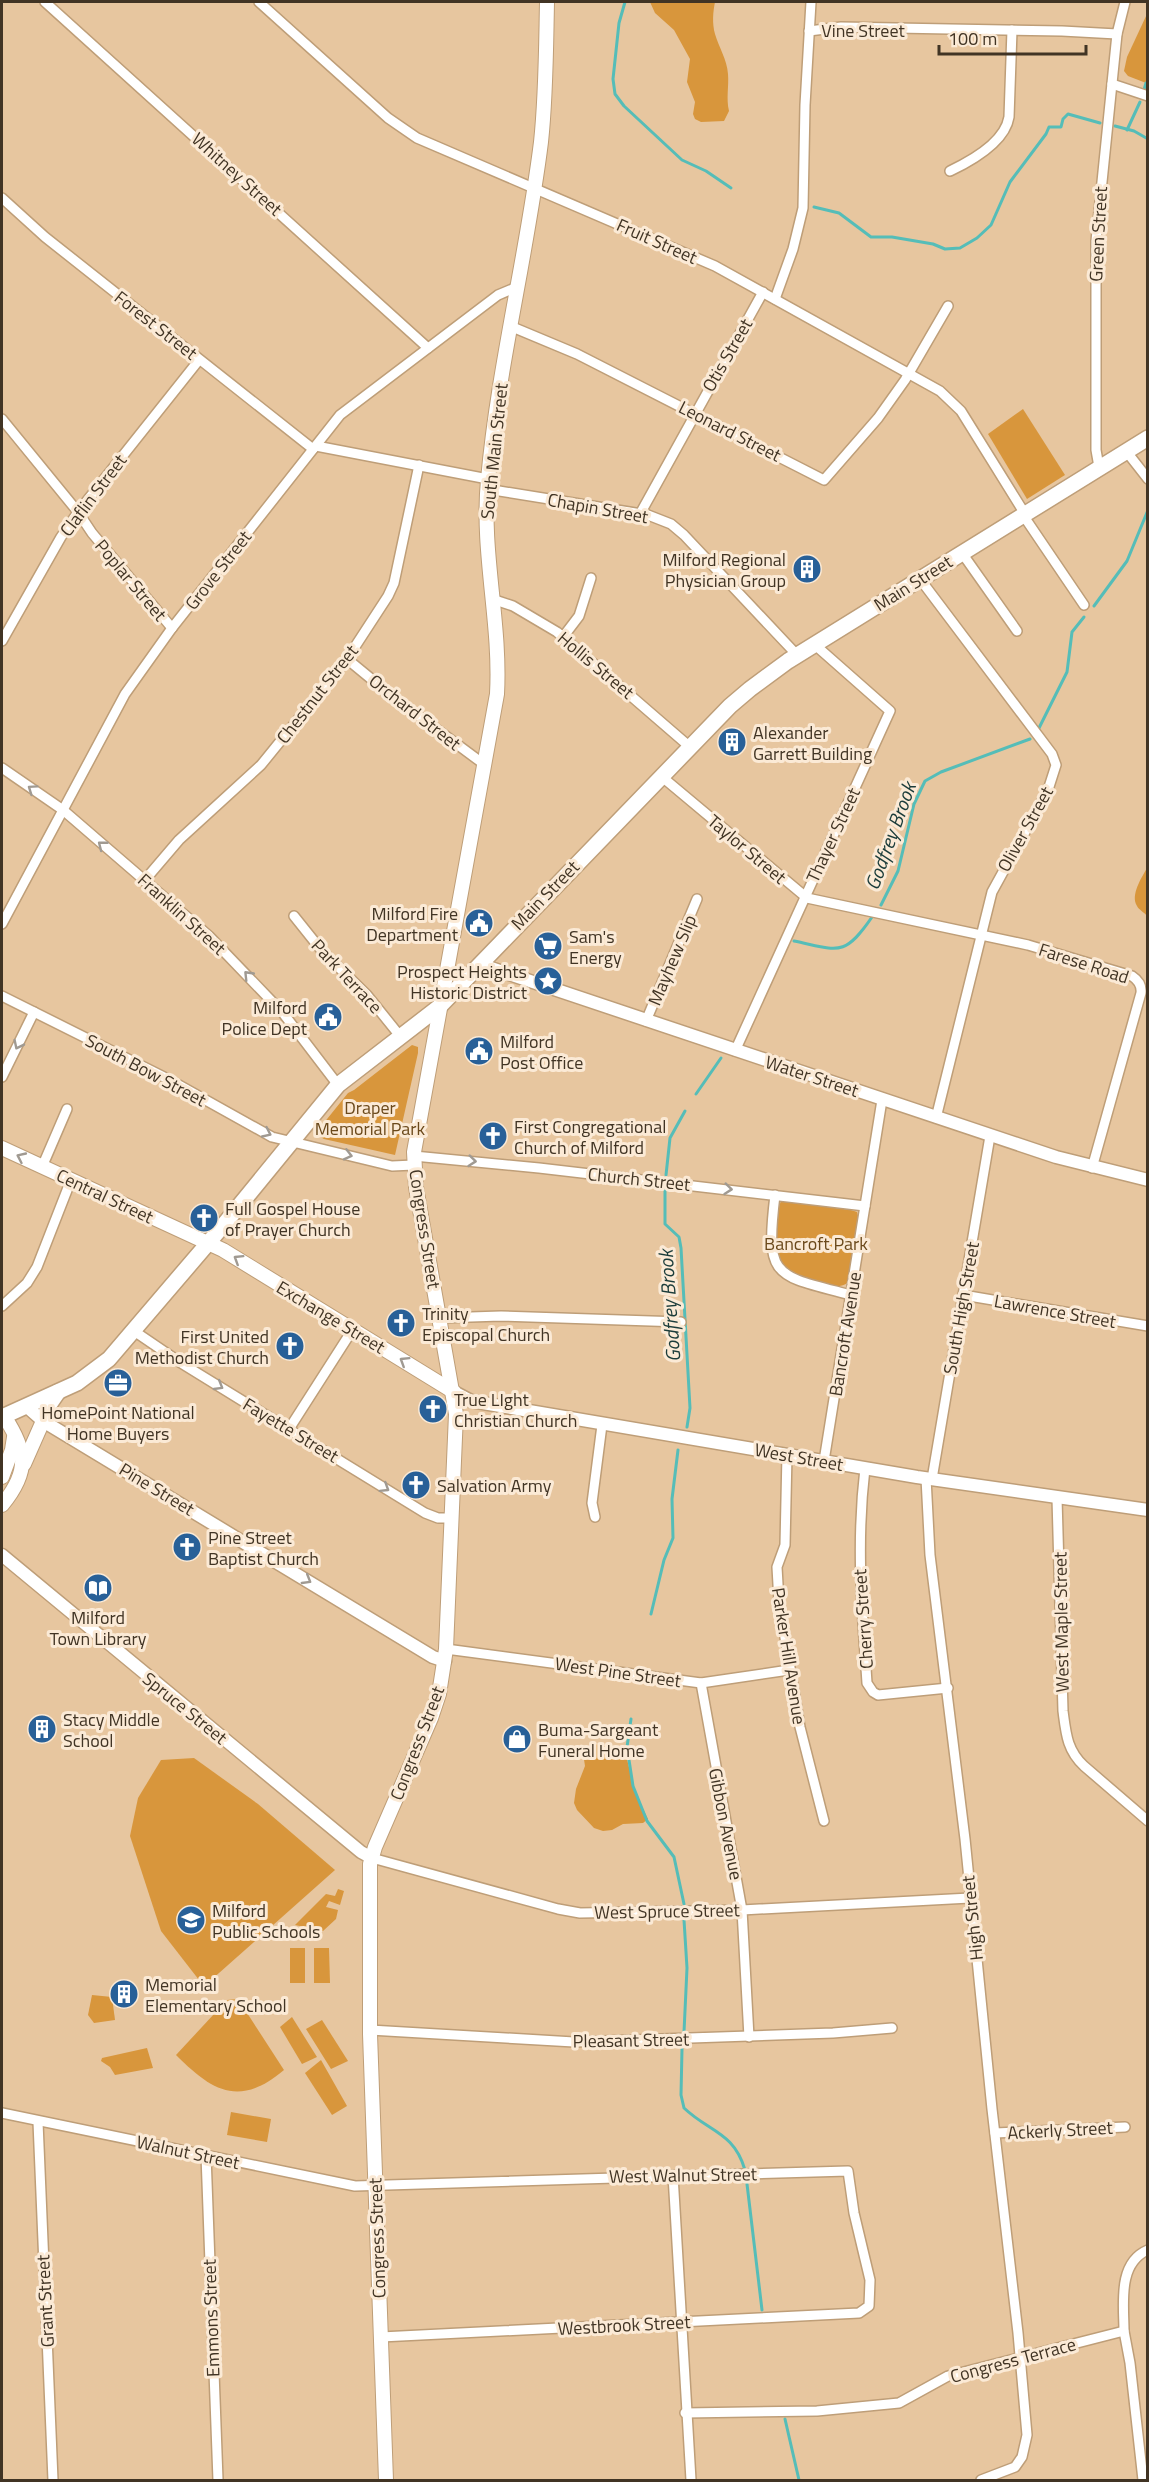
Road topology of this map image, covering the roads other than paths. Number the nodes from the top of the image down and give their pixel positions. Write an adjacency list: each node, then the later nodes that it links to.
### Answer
1 (45, 2): 20 (street, Whitney Street)
2 (259, 2): 12 (street, Fruit Street)
3 (547, 2): 12 (main road, South Main Street)
4 (811, 2): 6 (street)
5 (1125, 2): 8 (street, Green Street)
6 (809, 30): 7 (street, Vine Street); 17 (street, Vine Street)
7 (1012, 30): 8 (street, Vine Street); 11 (street)
8 (1118, 34): 9 (street, Green Street)
9 (1112, 84): 10 (street); 29 (street, Green Street)
10 (1148, 96)
11 (950, 171)
12 (534, 187): 15 (main road, South Main Street); 16 (street, Fruit Street)
13 (5, 201): 14 (street); 21 (street, Forest Street)
14 (2, 212)
15 (516, 287): 19 (main road, South Main Street); 20 (street, Grove Street)
16 (763, 292): 17 (street, Fruit Street); 23 (street, Otis Street)
17 (775, 299): 22 (street, Fruit Street)
18 (948, 306): 22 (street)
19 (510, 326): 23 (street, Leonard Street); 31 (main road, South Main Street)
20 (428, 348): 26 (street, Grove Street)
21 (200, 360): 26 (street, Forest Street); 32 (street, Claflin Street)
22 (909, 373): 23 (street, Leonard Street); 34 (street, Fruit Street)
23 (694, 413): 33 (street, Otis Street)
24 (2, 418): 32 (street, Poplar Street)
25 (1148, 438): 27 (main road, Main Street)
26 (314, 448): 28 (street, Forest Street); 40 (street, Grove Street)
27 (1126, 451): 29 (main road, Main Street); 30 (street)
28 (419, 465): 31 (street, Forest Street); 46 (street, Chestnut Street)
29 (1099, 467): 34 (main road, Main Street)
30 (1148, 479)
31 (488, 484): 33 (street, Chapin Street); 38 (main road, South Main Street)
32 (78, 512): 40 (street, Poplar Street); 43 (street, Claflin Street)
33 (640, 514): 45 (street, Chapin Street)
34 (1024, 514): 35 (main road, Main Street); 39 (street, Fruit Street)
35 (962, 553): 37 (main road, Main Street); 41 (street)
36 (591, 578): 42 (street)
37 (920, 579): 44 (main road, Main Street); 57 (street, Oliver Street)
38 (492, 599): 42 (street, Hollis Street); 48 (main road, South Main Street)
39 (1084, 605)
40 (172, 628): 51 (street, Grove Street)
41 (1017, 631)
42 (562, 637): 47 (street, Hollis Street)
43 (2, 641)
44 (814, 644): 45 (main road, Main Street); 53 (street, Thayer Street)
45 (797, 655): 47 (main road, Main Street)
46 (347, 658): 48 (street, Orchard Street); 52 (street, Chestnut Street)
47 (690, 747): 50 (main road, Main Street)
48 (485, 765): 60 (main road, South Main Street)
49 (2, 768): 51 (street, Franklin Street, one-way to 49)
50 (662, 776): 53 (street, Taylor Street); 58 (main road, Main Street)
51 (63, 810): 52 (street, Franklin Street, one-way to 51); 56 (street, Grove Street)
52 (144, 881): 66 (street, Franklin Street, one-way to 52)
53 (804, 897): 57 (street, Taylor Street); 64 (street, Thayer Street)
54 (697, 899): 62 (street, Mayhew Slip)
55 (294, 916): 63 (street, Park Terrace)
56 (2, 924)
57 (982, 934): 69 (street, Oliver Street); 75 (street, Farese Road)
58 (479, 964): 60 (main road, Main Street); 62 (street, Water Street)
59 (2, 996): 61 (street, South Bow Street)
60 (439, 1007): 63 (main road, Main Street); 73 (main road, Congress Street)
61 (34, 1012): 65 (street, one-way to 65); 71 (street, South Bow Street, one-way to 71)
62 (646, 1021): 64 (street, Water Street)
63 (400, 1036): 66 (main road, Main Street)
64 (735, 1051): 67 (street, Water Street)
65 (3, 1072)
66 (338, 1085): 71 (main road, Main Street)
67 (882, 1100): 69 (street, Water Street); 79 (street, Bancroft Avenue)
68 (67, 1109): 74 (street)
69 (936, 1118): 70 (street, Water Street)
70 (990, 1136): 75 (street, Water Street); 82 (street, South High Street)
71 (291, 1141): 73 (street, South Bow Street, one-way to 73); 80 (main road, Main Street)
72 (2, 1148): 74 (main road, Central Street, one-way to 72)
73 (414, 1161): 78 (street, Church Street, one-way to 78); 84 (main road, Congress Street)
74 (42, 1167): 76 (main road, Central Street)
75 (1092, 1168): 77 (street, Water Street)
76 (71, 1180): 80 (main road, Central Street); 83 (street)
77 (1148, 1180)
78 (775, 1194): 79 (street, Church Street); 81 (street)
79 (865, 1206): 81 (street, Bancroft Avenue)
80 (208, 1243): 87 (main road, Exchange Street, one-way to 80); 88 (main road, Main Street)
81 (851, 1295): 98 (street, Bancroft Avenue)
82 (963, 1295): 86 (street, Lawrence Street); 102 (street, South High Street)
83 (2, 1306)
84 (440, 1318): 85 (street); 90 (main road, Congress Street)
85 (681, 1322)
86 (1148, 1326)
87 (352, 1329): 90 (main road, Exchange Street, one-way to 87); 95 (street)
88 (134, 1331): 89 (main road, Main Street); 95 (street, Fayette Street, one-way to 95)
89 (58, 1392): 91 (main road, Main Street); 93 (main road)
90 (453, 1392): 94 (street, West Street); 107 (main road, Congress Street)
91 (26, 1406): 92 (main road, Main Street); 93 (street, Pine Street)
92 (2, 1416): 96 (main road)
93 (43, 1421): 100 (main road); 109 (street, Pine Street, one-way to 109)
94 (602, 1425): 97 (street, West Street); 106 (street)
95 (289, 1429): 107 (street, Fayette Street, one-way to 107)
96 (14, 1437): 100 (main road); 101 (main road)
97 (787, 1454): 98 (street, West Street); 110 (street, Parker Hill Avenue)
98 (824, 1461): 99 (street, West Street)
99 (865, 1468): 102 (street, West Street); 112 (street, Cherry Street)
100 (21, 1471): 104 (main road)
101 (2, 1477)
102 (929, 1479): 103 (street, West Street); 112 (street, High Street)
103 (1057, 1498): 105 (street, West Street); 114 (street, West Maple Street)
104 (2, 1505)
105 (1148, 1510)
106 (595, 1517)
107 (452, 1518): 109 (main road, Congress Street)
108 (2, 1555): 115 (street, Spruce Street)
109 (445, 1655): 111 (street, West Pine Street); 115 (main road, Congress Street)
110 (789, 1670): 111 (street, West Pine Street); 113 (street, Parker Hill Avenue)
111 (701, 1683): 117 (street, Gibbon Avenue)
112 (948, 1688): 116 (street, High Street)
113 (824, 1821)
114 (1148, 1821)
115 (372, 1858): 117 (street, West Spruce Street); 119 (main road, Congress Street)
116 (970, 1898): 117 (street, West Spruce Street); 124 (street, High Street)
117 (742, 1910): 120 (street, Gibbon Avenue)
118 (892, 2028): 120 (street, Pleasant Street)
119 (370, 2030): 120 (street, Pleasant Street); 127 (main road, Congress Street)
120 (749, 2037)
121 (2, 2113): 122 (street, Walnut Street)
122 (38, 2122): 125 (street, Walnut Street); 135 (street, Grant Street)
123 (1125, 2127): 124 (street, Ackerly Street)
124 (995, 2133): 133 (street, High Street)
125 (206, 2156): 127 (street, Walnut Street); 136 (street, Emmons Street)
126 (672, 2175): 127 (street, West Walnut Street); 129 (street, West Walnut Street); 130 (street)
127 (375, 2187): 132 (main road, Congress Street)
128 (1148, 2250): 131 (street)
129 (865, 2309): 130 (street, Westbrook Street)
130 (681, 2321): 132 (street, Westbrook Street); 134 (street)
131 (1124, 2331): 133 (street, Congress Terrace); 140 (street)
132 (381, 2337): 137 (main road, Congress Street)
133 (1020, 2357): 134 (street, Congress Terrace); 139 (street, High Street)
134 (685, 2413): 138 (street)
135 (53, 2481)
136 (218, 2481)
137 (386, 2481)
138 (691, 2481)
139 (981, 2481)
140 (1143, 2481)

